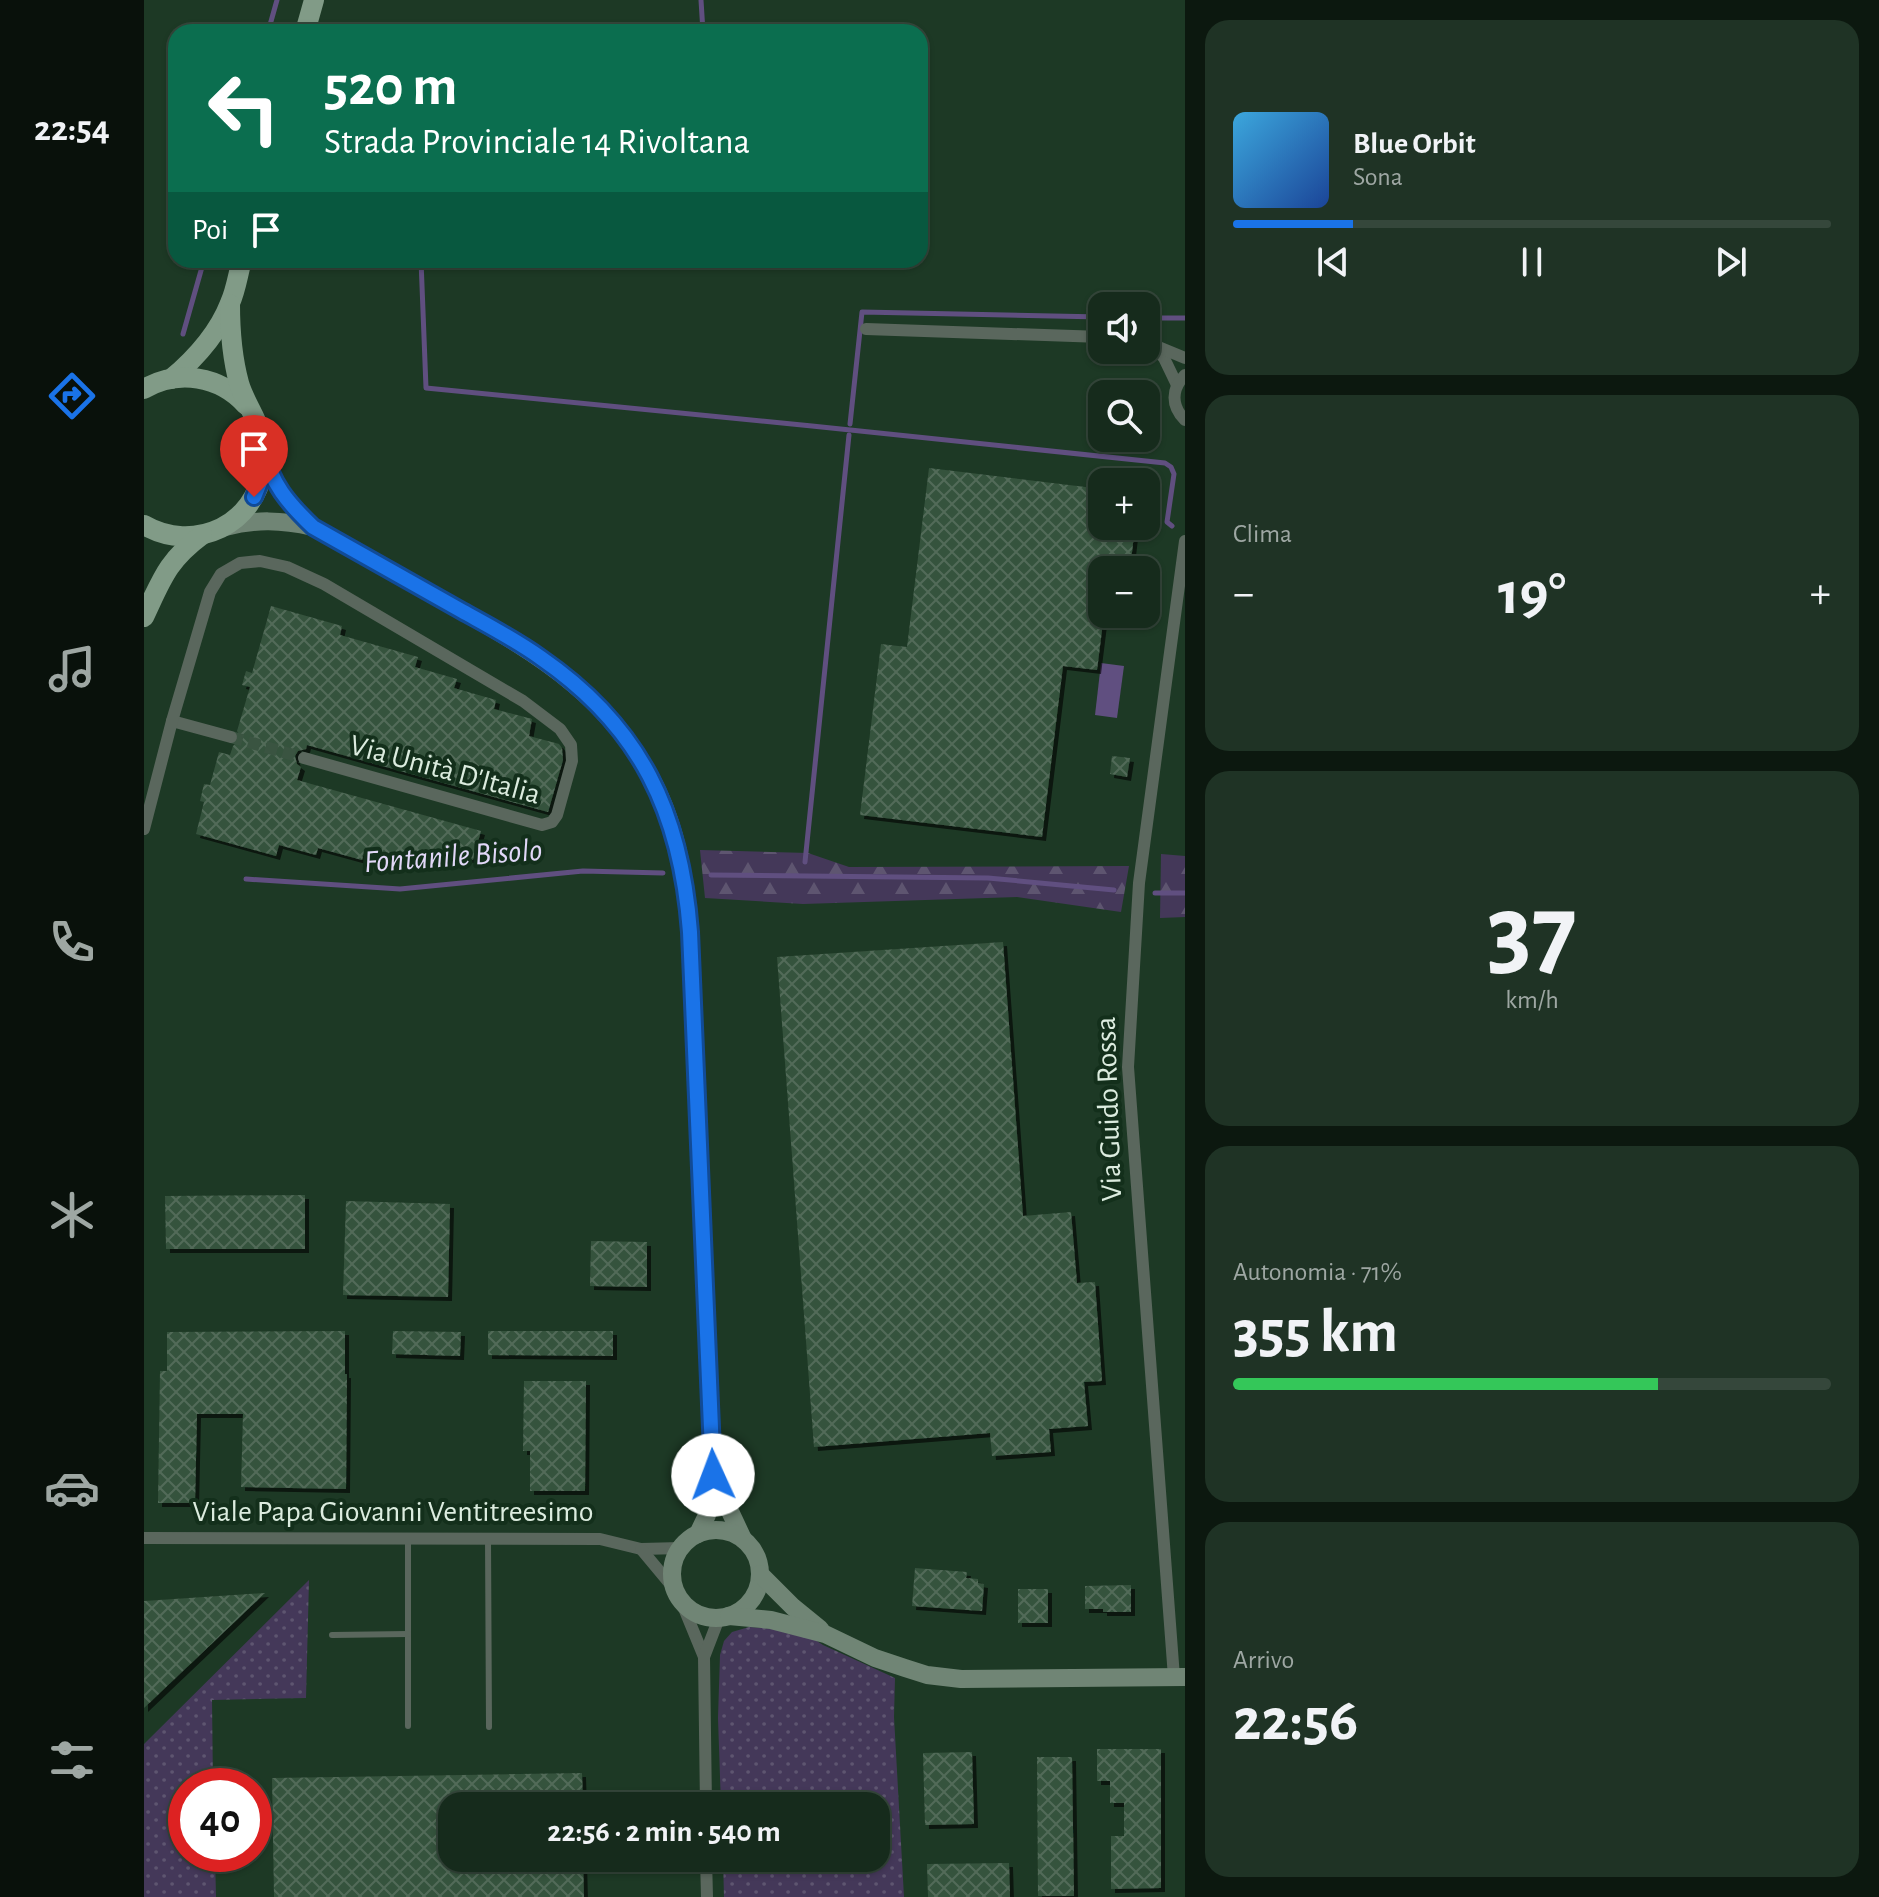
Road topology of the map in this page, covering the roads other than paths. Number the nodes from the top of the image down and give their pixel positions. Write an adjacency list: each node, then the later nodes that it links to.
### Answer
1 (314, 0): 2 (main road)
2 (307, 24)
3 (240, 268): 4 (main road)
4 (230, 304): 10 (main road); 13 (main road)
5 (866, 329): 6 (street)
6 (1088, 337)
7 (1160, 348): 9 (street)
8 (1160, 354): 11 (street)
9 (1185, 358)
10 (171, 379): 12 (main road); 13 (main road)
11 (1181, 380): 14 (street)
12 (144, 389)
13 (251, 412): 15 (main road)
14 (1185, 420)
15 (264, 449): 17 (street); 18 (main road)
16 (144, 525): 18 (main road)
17 (313, 527): 18 (street); 25 (street)
18 (212, 531): 20 (main road)
19 (1185, 541): 40 (street, Via Guido Rossa)
20 (144, 617)
21 (172, 721): 22 (street); 23 (street, Via Unità D'Italia); 24 (street, Via Unità D'Italia)
22 (231, 737)
23 (304, 758)
24 (144, 829)
25 (713, 1475): 26 (street); 30 (street)
26 (698, 1534): 30 (street); 31 (street)
27 (144, 1538): 28 (street, Viale Papa Giovanni Ventitreesimo)
28 (408, 1539): 29 (street, Viale Papa Giovanni Ventitreesimo); 36 (lane)
29 (488, 1539): 32 (street, Viale Papa Giovanni Ventitreesimo); 42 (lane)
30 (743, 1539): 33 (street)
31 (681, 1548): 32 (street, Viale Papa Giovanni Ventitreesimo); 34 (street)
32 (641, 1549): 34 (street)
33 (760, 1574): 35 (street); 37 (street)
34 (678, 1596): 35 (street); 39 (street)
35 (724, 1617): 37 (street); 39 (street)
36 (408, 1634): 38 (lane); 41 (lane)
37 (825, 1634): 40 (street)
38 (332, 1635)
39 (704, 1657): 43 (street)
40 (1179, 1677)
41 (408, 1726)
42 (489, 1727)
43 (706, 1792)
44 (706, 1872): 45 (street)
45 (707, 1897)

